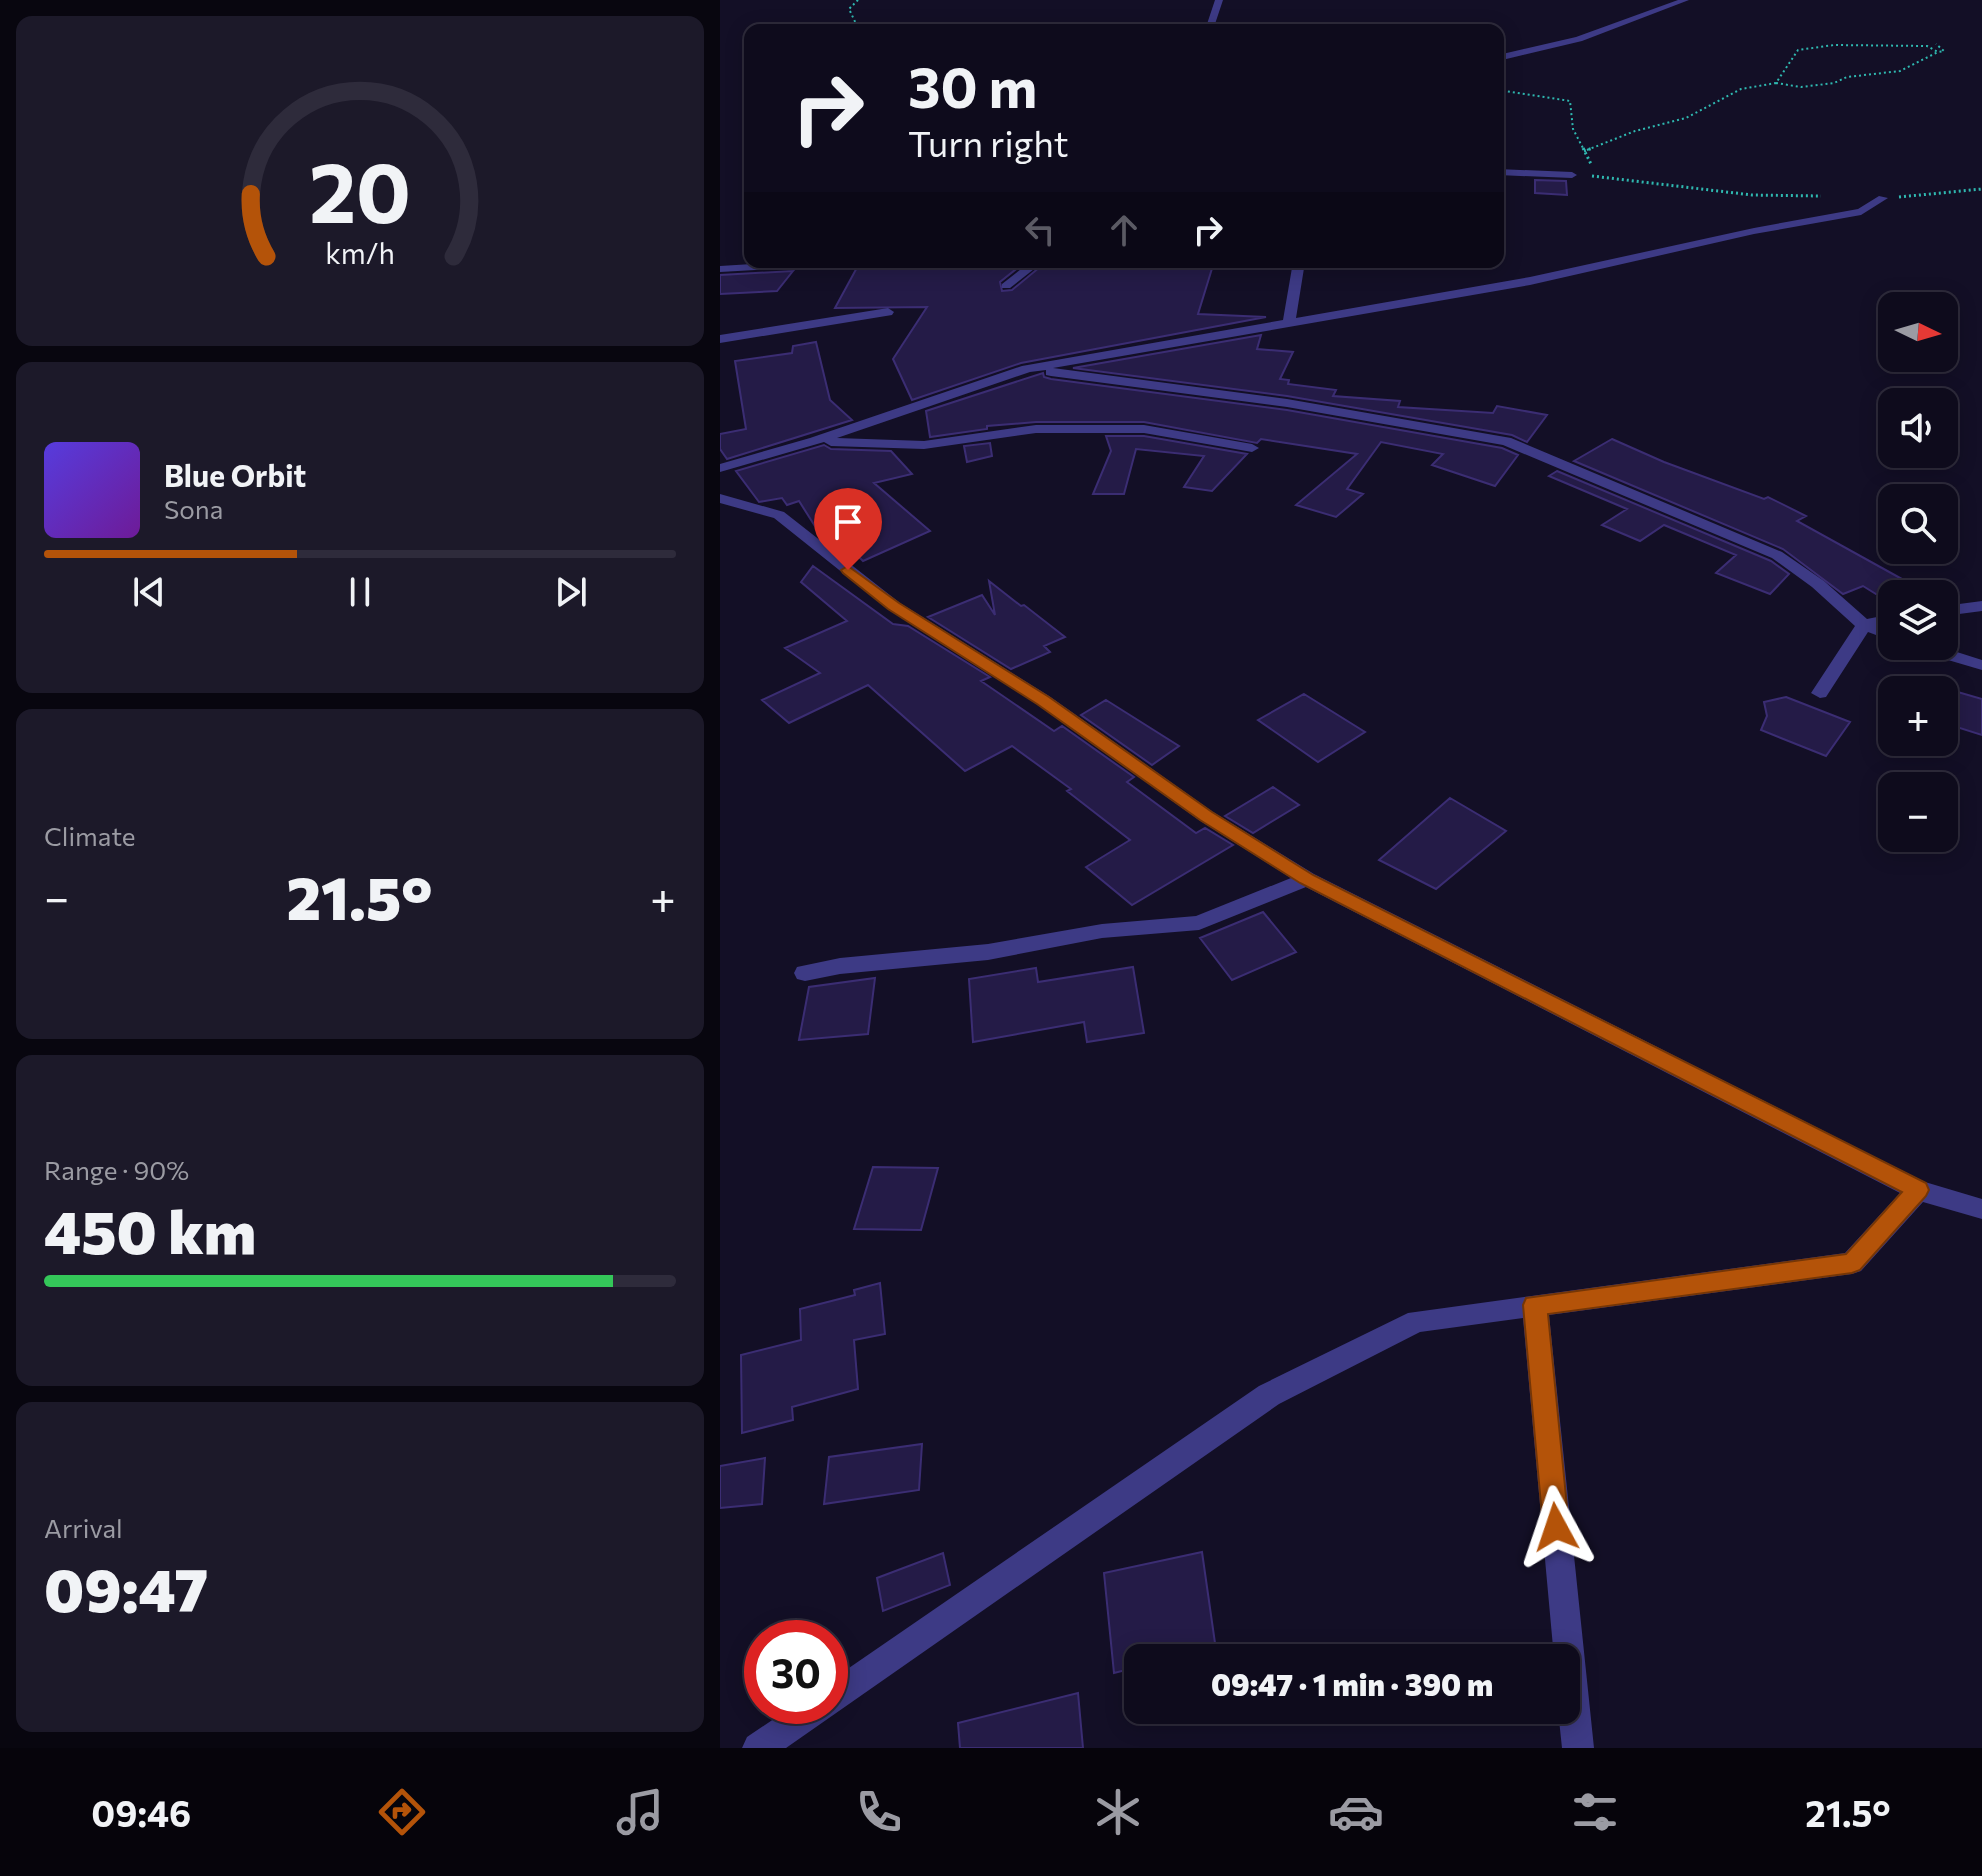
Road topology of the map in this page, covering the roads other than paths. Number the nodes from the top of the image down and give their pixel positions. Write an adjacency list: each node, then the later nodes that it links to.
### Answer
1 (1219, 0): 3 (street)
2 (1685, 0): 4 (street)
3 (1211, 24)
4 (1504, 57)
5 (1504, 172): 6 (street)
6 (1572, 175)
7 (1883, 198): 14 (street)
8 (744, 268): 11 (street)
9 (1029, 268): 12 (street)
10 (1298, 268): 14 (street)
11 (720, 269)
12 (1006, 286)
13 (888, 312): 15 (street)
14 (1289, 322): 16 (street)
15 (720, 339)
16 (1027, 369): 17 (street); 24 (street)
17 (815, 441): 18 (street); 19 (street)
18 (1252, 448)
19 (720, 468)
20 (720, 499): 29 (street)
21 (1982, 606): 22 (street)
22 (1958, 609)
23 (1878, 622): 24 (street)
24 (1864, 625): 25 (street); 28 (street)
25 (1878, 630)
26 (1958, 658): 27 (street)
27 (1982, 665)
28 (1820, 693)
29 (1307, 879): 30 (street); 31 (street)
30 (805, 973)
31 (1918, 1190): 32 (street); 33 (street)
32 (1982, 1209)
33 (1535, 1305): 34 (street); 37 (street)
34 (848, 1687)
35 (794, 1724): 36 (street)
36 (758, 1748)
37 (1578, 1748)

